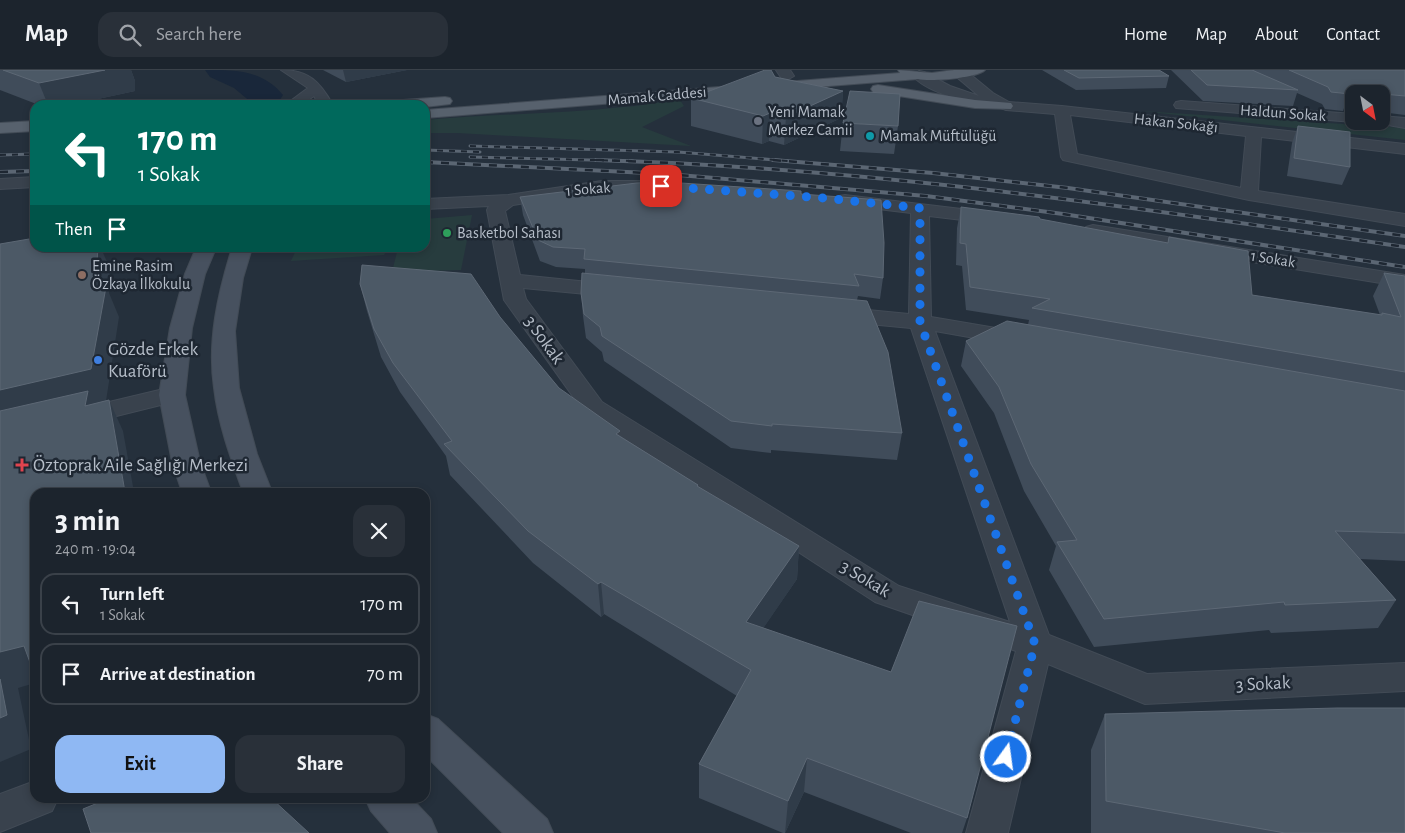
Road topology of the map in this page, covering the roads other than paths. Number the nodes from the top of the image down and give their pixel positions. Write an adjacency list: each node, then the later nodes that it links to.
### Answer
1 (288, 70): 9 (street)
2 (855, 70): 6 (main road, Mamak Caddesi)
3 (906, 70): 7 (main road)
4 (978, 70): 5 (main road)
5 (958, 71): 7 (main road); 15 (street, Hakan Sokağı)
6 (785, 73): 13 (main road, Mamak Caddesi)
7 (920, 75): 8 (main road, Mamak Caddesi); 15 (street)
8 (825, 82): 15 (main road); 18 (main road, Mamak Caddesi)
9 (317, 88): 11 (street); 12 (street)
10 (1294, 99): 19 (street)
11 (299, 100)
12 (323, 100)
13 (430, 102)
14 (1170, 105): 19 (street, Haldun Sokak)
15 (1006, 106): 17 (street, Hakan Sokağı)
16 (1150, 106): 17 (street)
17 (1062, 110): 25 (street, Hakan Sokağı); 32 (street)
18 (430, 114)
19 (1331, 116): 20 (street, Haldun Sokak)
20 (1345, 117)
21 (1390, 121): 22 (street)
22 (1405, 123)
23 (30, 126): 24 (main road)
24 (0, 128)
25 (1254, 131): 28 (street, Hakan Sokağı); 32 (street)
26 (30, 136): 27 (main road)
27 (0, 138)
28 (1405, 149)
29 (30, 182): 30 (street)
30 (0, 184)
31 (671, 186): 34 (street, 1 Sokak)
32 (1250, 195): 38 (street)
33 (824, 198): 36 (street)
34 (508, 200): 35 (street, 1 Sokak); 42 (street, 3 Sokak)
35 (430, 204)
36 (920, 208): 37 (street); 46 (street)
37 (1016, 220)
38 (1405, 220)
39 (1073, 228): 43 (street, 1 Sokak)
40 (204, 252): 48 (main road)
41 (241, 252): 51 (main road)
42 (510, 280): 44 (street); 52 (street, 3 Sokak)
43 (1405, 281)
44 (637, 293)
45 (813, 311): 46 (street)
46 (920, 322): 47 (street); 52 (street)
47 (1039, 342)
48 (172, 395): 49 (street); 50 (main road)
49 (57, 423)
50 (196, 488)
51 (256, 488)
52 (1035, 644): 53 (street, 3 Sokak); 60 (street)
53 (1405, 677)
54 (430, 735): 59 (main road)
55 (30, 801): 57 (street)
56 (389, 803): 58 (main road)
57 (0, 813)
58 (416, 833)
59 (532, 833)
60 (987, 833)

